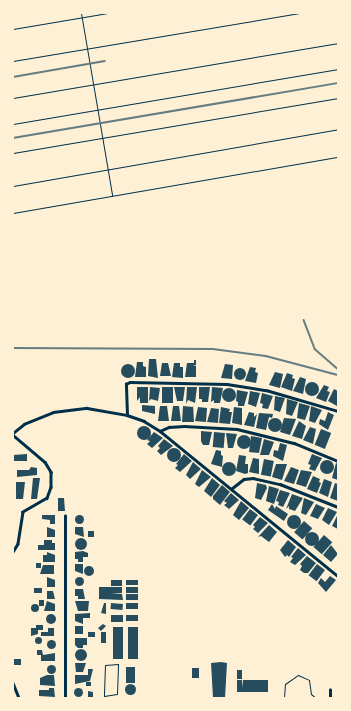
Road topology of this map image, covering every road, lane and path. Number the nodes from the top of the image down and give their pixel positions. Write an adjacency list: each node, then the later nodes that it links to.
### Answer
1 (81, 13): 4 (lane)
2 (108, 13): 4 (lane)
3 (301, 13): 7 (lane)
4 (82, 17): 5 (lane); 7 (lane)
5 (13, 29)
6 (338, 43): 10 (lane)
7 (87, 49): 8 (lane); 10 (lane)
8 (13, 62)
9 (338, 69): 13 (lane)
10 (94, 85): 11 (lane); 13 (lane)
11 (13, 98)
12 (338, 98): 16 (lane)
13 (98, 109): 14 (lane); 16 (lane)
14 (13, 124)
15 (338, 129): 19 (lane)
16 (103, 139): 17 (lane); 19 (lane)
17 (13, 154)
18 (338, 157): 21 (lane)
19 (108, 169): 20 (lane); 21 (lane)
20 (13, 186)
21 (113, 196): 22 (lane)
22 (13, 213)
23 (338, 411): 24 (street)
24 (127, 415): 25 (street); 26 (street)
25 (160, 431): 27 (street); 28 (street)
26 (13, 434): 31 (street)
27 (338, 461)
28 (232, 489): 29 (street); 32 (street)
29 (338, 507)
30 (65, 516): 37 (street)
31 (13, 552)
32 (338, 576)
33 (13, 683): 36 (street)
34 (330, 690): 40 (street)
35 (104, 697): 35 (lane)
36 (19, 698)
37 (65, 698)
38 (284, 698): 39 (lane)
39 (316, 698)
40 (330, 698)

